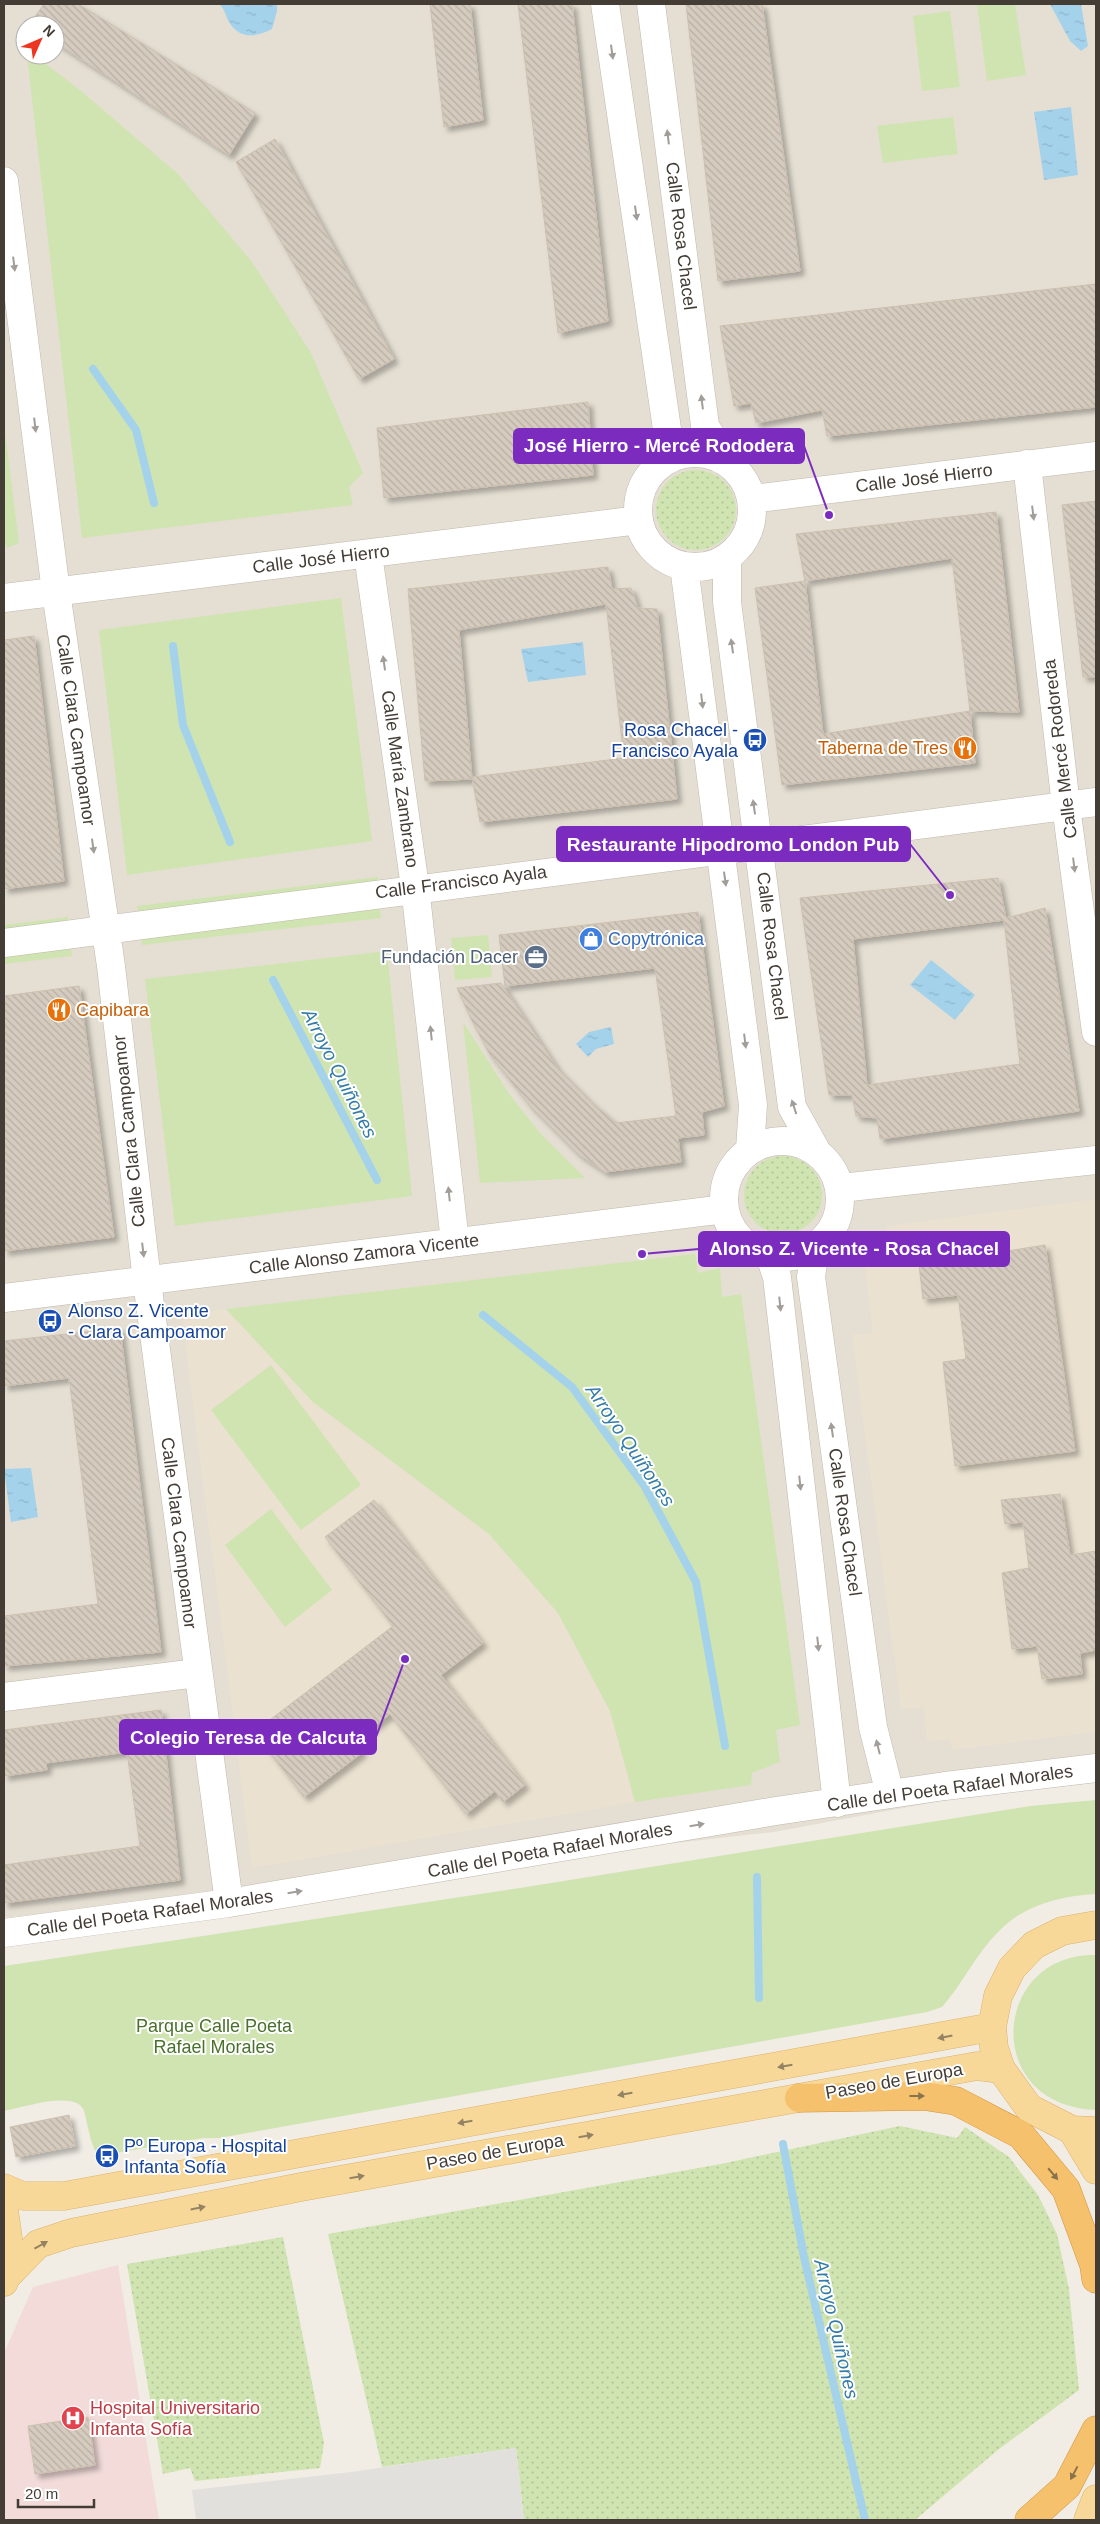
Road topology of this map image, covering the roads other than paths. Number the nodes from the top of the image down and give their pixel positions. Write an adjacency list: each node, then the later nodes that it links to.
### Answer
1 (606, 4): 5 (street, one-way to 5)
2 (651, 4): 6 (street, Calle Rosa Chacel, one-way to 2)
3 (4, 181): 13 (street, Calle Clara Campoamor, one-way to 13)
4 (1096, 456): 7 (street, Calle José Hierro)
5 (664, 462): 6 (street); 9 (street)
6 (727, 462): 8 (street)
7 (1027, 464): 8 (street, Calle José Hierro); 16 (street, Calle Mercé Rodoreda, one-way to 16)
8 (752, 499): 11 (street)
9 (639, 520): 10 (street, Calle José Hierro); 12 (street)
10 (368, 554): 13 (street, Calle José Hierro); 19 (street, Calle María Zambrano, one-way to 10)
11 (727, 558): 12 (street); 17 (street, Calle Rosa Chacel, one-way to 11)
12 (684, 566): 18 (street, one-way to 18)
13 (56, 592): 14 (street, Calle José Hierro); 20 (street, Calle Clara Campoamor, one-way to 20)
14 (4, 598)
15 (1096, 802): 16 (street, Calle Francisco Ayala)
16 (1066, 806): 17 (street, Calle Francisco Ayala); 22 (street, Calle Mercé Rodoreda, one-way to 22)
17 (759, 846): 18 (street, Calle Francisco Ayala); 24 (street, Calle Rosa Chacel, one-way to 17)
18 (721, 851): 19 (street, Calle Francisco Ayala); 23 (street, one-way to 23)
19 (414, 887): 20 (street, Calle Francisco Ayala); 28 (street, Calle María Zambrano, one-way to 19)
20 (105, 929): 21 (street, Calle Francisco Ayala); 31 (street, Calle Clara Campoamor, one-way to 31)
21 (4, 943)
22 (1096, 1032)
23 (750, 1149): 24 (street); 27 (street)
24 (816, 1150): 26 (street)
25 (1096, 1160): 26 (street)
26 (840, 1188): 29 (street)
27 (725, 1210): 28 (street, Calle Alonso Zamora Vicente); 30 (street)
28 (455, 1242): 31 (street, Calle Alonso Zamora Vicente)
29 (815, 1248): 30 (street); 36 (street, Calle Rosa Chacel, one-way to 29)
30 (770, 1256): 37 (street, one-way to 37)
31 (147, 1281): 32 (street, Calle Alonso Zamora Vicente); 33 (street, Calle Clara Campoamor)
32 (4, 1298)
33 (197, 1673): 34 (street); 38 (street, Calle Clara Campoamor)
34 (4, 1698)
35 (1096, 1768): 36 (street, Calle del Poeta Rafael Morales)
36 (890, 1794): 37 (street, Calle del Poeta Rafael Morales)
37 (837, 1803): 38 (street, Calle del Poeta Rafael Morales, one-way to 37)
38 (229, 1903): 40 (street, Calle del Poeta Rafael Morales)
39 (1096, 1925): 41 (main road)
40 (4, 1932)
41 (992, 2027): 42 (main road); 46 (main road, Paseo de Europa, one-way to 46)
42 (1001, 2069): 43 (main road, Paseo de Europa); 44 (main road)
43 (799, 2098): 48 (highway, one-way to 48); 49 (main road, Paseo de Europa, one-way to 43)
44 (1084, 2130): 45 (main road)
45 (1096, 2170)
46 (4, 2188)
47 (4, 2210): 49 (main road)
48 (1096, 2279)
49 (4, 2280)
50 (1096, 2430): 52 (highway, one-way to 52)
51 (1096, 2499): 53 (main road)
52 (1029, 2520)
53 (1088, 2520)

